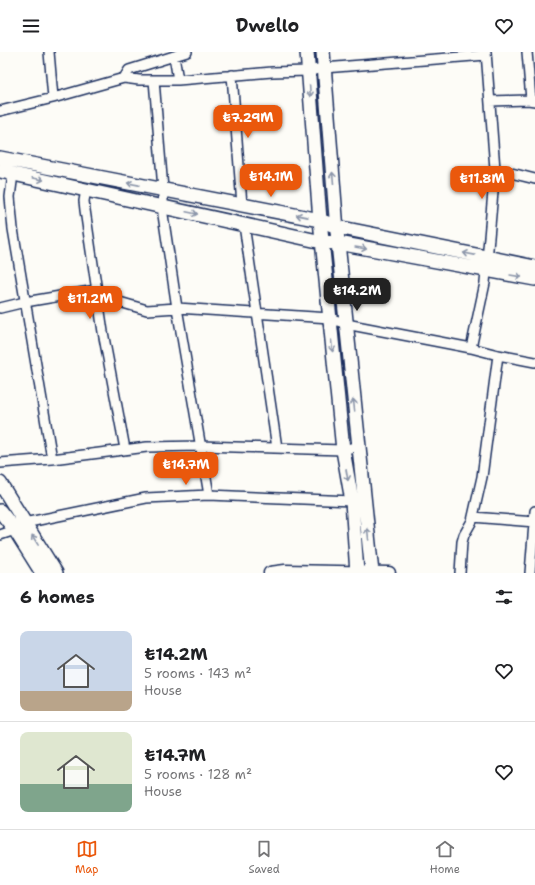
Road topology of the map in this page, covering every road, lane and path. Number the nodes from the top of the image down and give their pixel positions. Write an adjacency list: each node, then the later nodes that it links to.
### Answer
1 (49, 52): 14 (street)
2 (187, 52): 7 (street)
3 (307, 52): 9 (main road)
4 (322, 52): 8 (main road)
5 (527, 52): 15 (street)
6 (486, 54): 8 (street); 16 (street)
7 (174, 56): 11 (street); 13 (street)
8 (324, 68): 9 (street); 28 (main road, one-way to 8)
9 (308, 71): 10 (street); 26 (main road, one-way to 26)
10 (232, 75): 13 (street); 24 (street)
11 (124, 78): 12 (street); 14 (street)
12 (154, 80): 13 (street); 22 (street)
13 (178, 80)
14 (53, 98): 17 (street)
15 (533, 100): 16 (street)
16 (490, 101): 19 (street)
17 (0, 111)
18 (0, 158): 22 (main road, one-way to 18)
19 (495, 169): 21 (street); 31 (street)
20 (6, 172): 23 (main road, one-way to 23); 35 (street)
21 (535, 179)
22 (163, 189): 24 (main road); 25 (street)
23 (86, 190): 25 (main road); 34 (street)
24 (242, 205): 26 (main road, one-way to 24)
25 (163, 207): 27 (main road, one-way to 27); 37 (street)
26 (320, 220): 28 (main road); 29 (main road)
27 (244, 224): 29 (main road); 38 (street)
28 (336, 227): 30 (main road); 31 (main road, one-way to 28)
29 (322, 242): 30 (main road); 39 (main road)
30 (338, 243): 31 (main road, one-way to 31); 40 (main road)
31 (487, 264): 32 (main road); 33 (main road, one-way to 33); 41 (street)
32 (535, 267)
33 (535, 279)
34 (97, 295): 35 (street); 37 (street); 47 (street)
35 (25, 302): 36 (street); 49 (street)
36 (0, 308)
37 (177, 308): 38 (street); 44 (street)
38 (256, 313): 39 (street); 46 (street)
39 (330, 318): 40 (street); 48 (main road, one-way to 48)
40 (346, 324): 41 (street); 45 (main road, one-way to 40)
41 (471, 348): 42 (street)
42 (498, 356): 43 (street); 56 (street)
43 (535, 362)
44 (200, 446): 46 (street); 47 (street); 52 (street)
45 (358, 446): 48 (street); 61 (main road, one-way to 45)
46 (277, 448): 48 (street)
47 (125, 449): 49 (street)
48 (343, 450): 53 (main road, one-way to 53)
49 (52, 459): 50 (street)
50 (0, 463)
51 (0, 483): 58 (main road)
52 (209, 495): 53 (street); 58 (street)
53 (352, 500): 65 (main road)
54 (0, 511): 58 (main road)
55 (535, 511): 57 (street)
56 (473, 517): 57 (street); 67 (street)
57 (534, 522): 68 (street)
58 (20, 527): 59 (street); 62 (main road); 63 (main road, one-way to 58)
59 (0, 535)
60 (285, 572): 64 (street); 65 (street)
61 (372, 572): 65 (street); 66 (street)
62 (42, 573)
63 (56, 573)
64 (270, 573)
65 (356, 573)
66 (389, 573)
67 (460, 573)
68 (530, 573)

